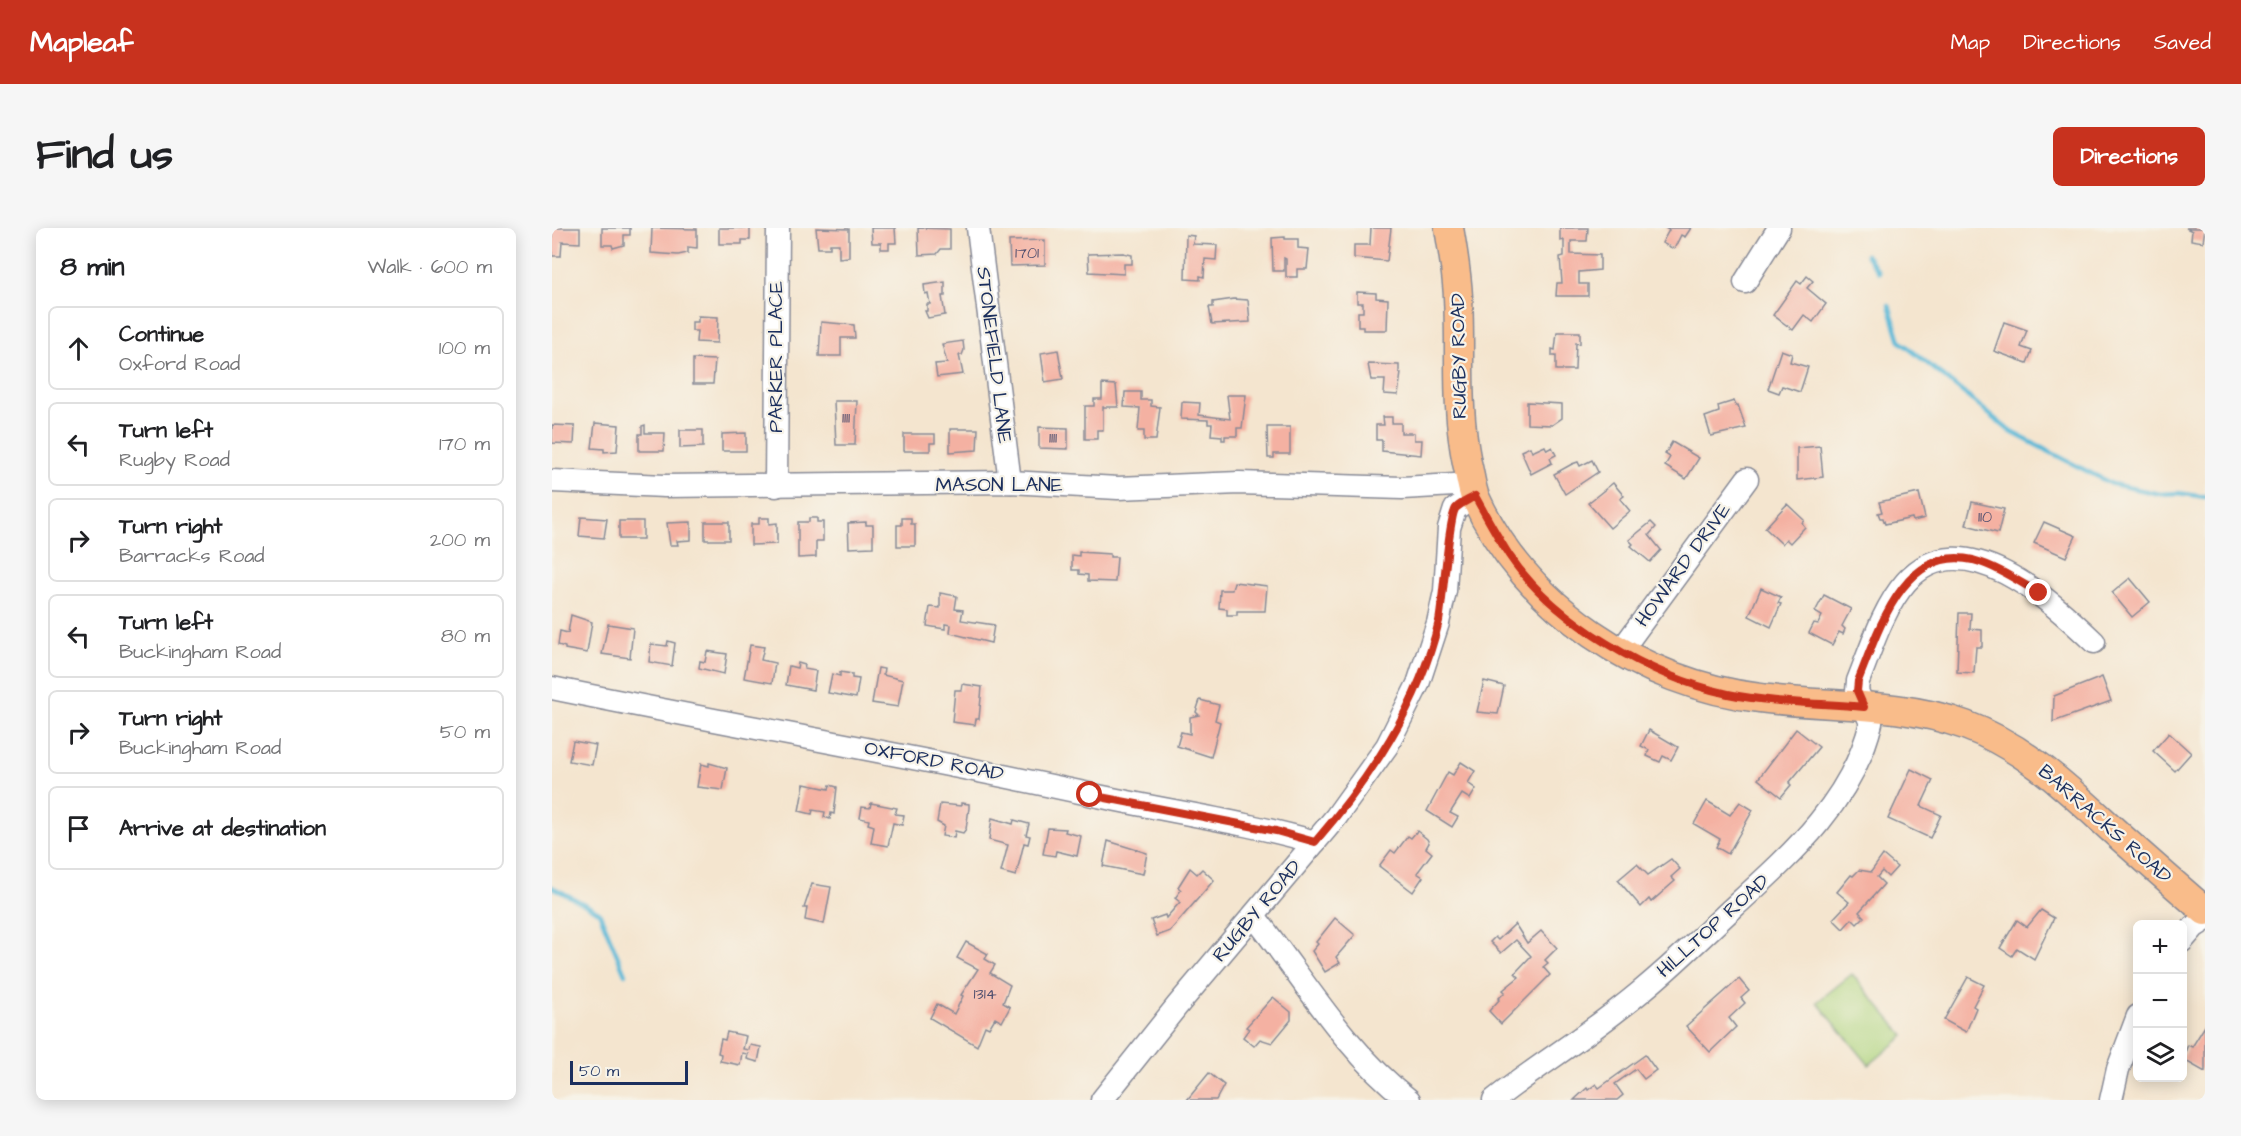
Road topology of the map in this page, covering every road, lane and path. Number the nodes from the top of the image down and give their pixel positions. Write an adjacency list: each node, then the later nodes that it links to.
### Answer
1 (778, 228): 9 (street, PARKER PLACE)
2 (978, 228): 8 (street, STONEFIELD LANE)
3 (1449, 228): 10 (main road, RUGBY ROAD)
4 (1779, 228): 5 (street)
5 (1745, 282)
6 (1747, 479): 12 (street, HOWARD DRIVE)
7 (552, 481): 9 (street, MASON LANE)
8 (1010, 482): 9 (street, MASON LANE); 10 (street, MASON LANE)
9 (776, 486)
10 (1464, 488): 12 (main road, BARRACKS ROAD); 15 (street, RUGBY ROAD)
11 (2094, 642): 14 (street, HILLTOP ROAD)
12 (1620, 651): 14 (main road, BARRACKS ROAD)
13 (552, 688): 15 (street, OXFORD ROAD)
14 (1864, 707): 16 (main road, BARRACKS ROAD); 23 (street, HILLTOP ROAD)
15 (1315, 842): 17 (street, RUGBY ROAD)
16 (2205, 911)
17 (1254, 916): 21 (street, RUGBY ROAD); 22 (street)
18 (2205, 920): 19 (street)
19 (2187, 935)
20 (2133, 1028): 24 (street)
21 (1102, 1100)
22 (1409, 1100)
23 (1494, 1100)
24 (2110, 1100)

